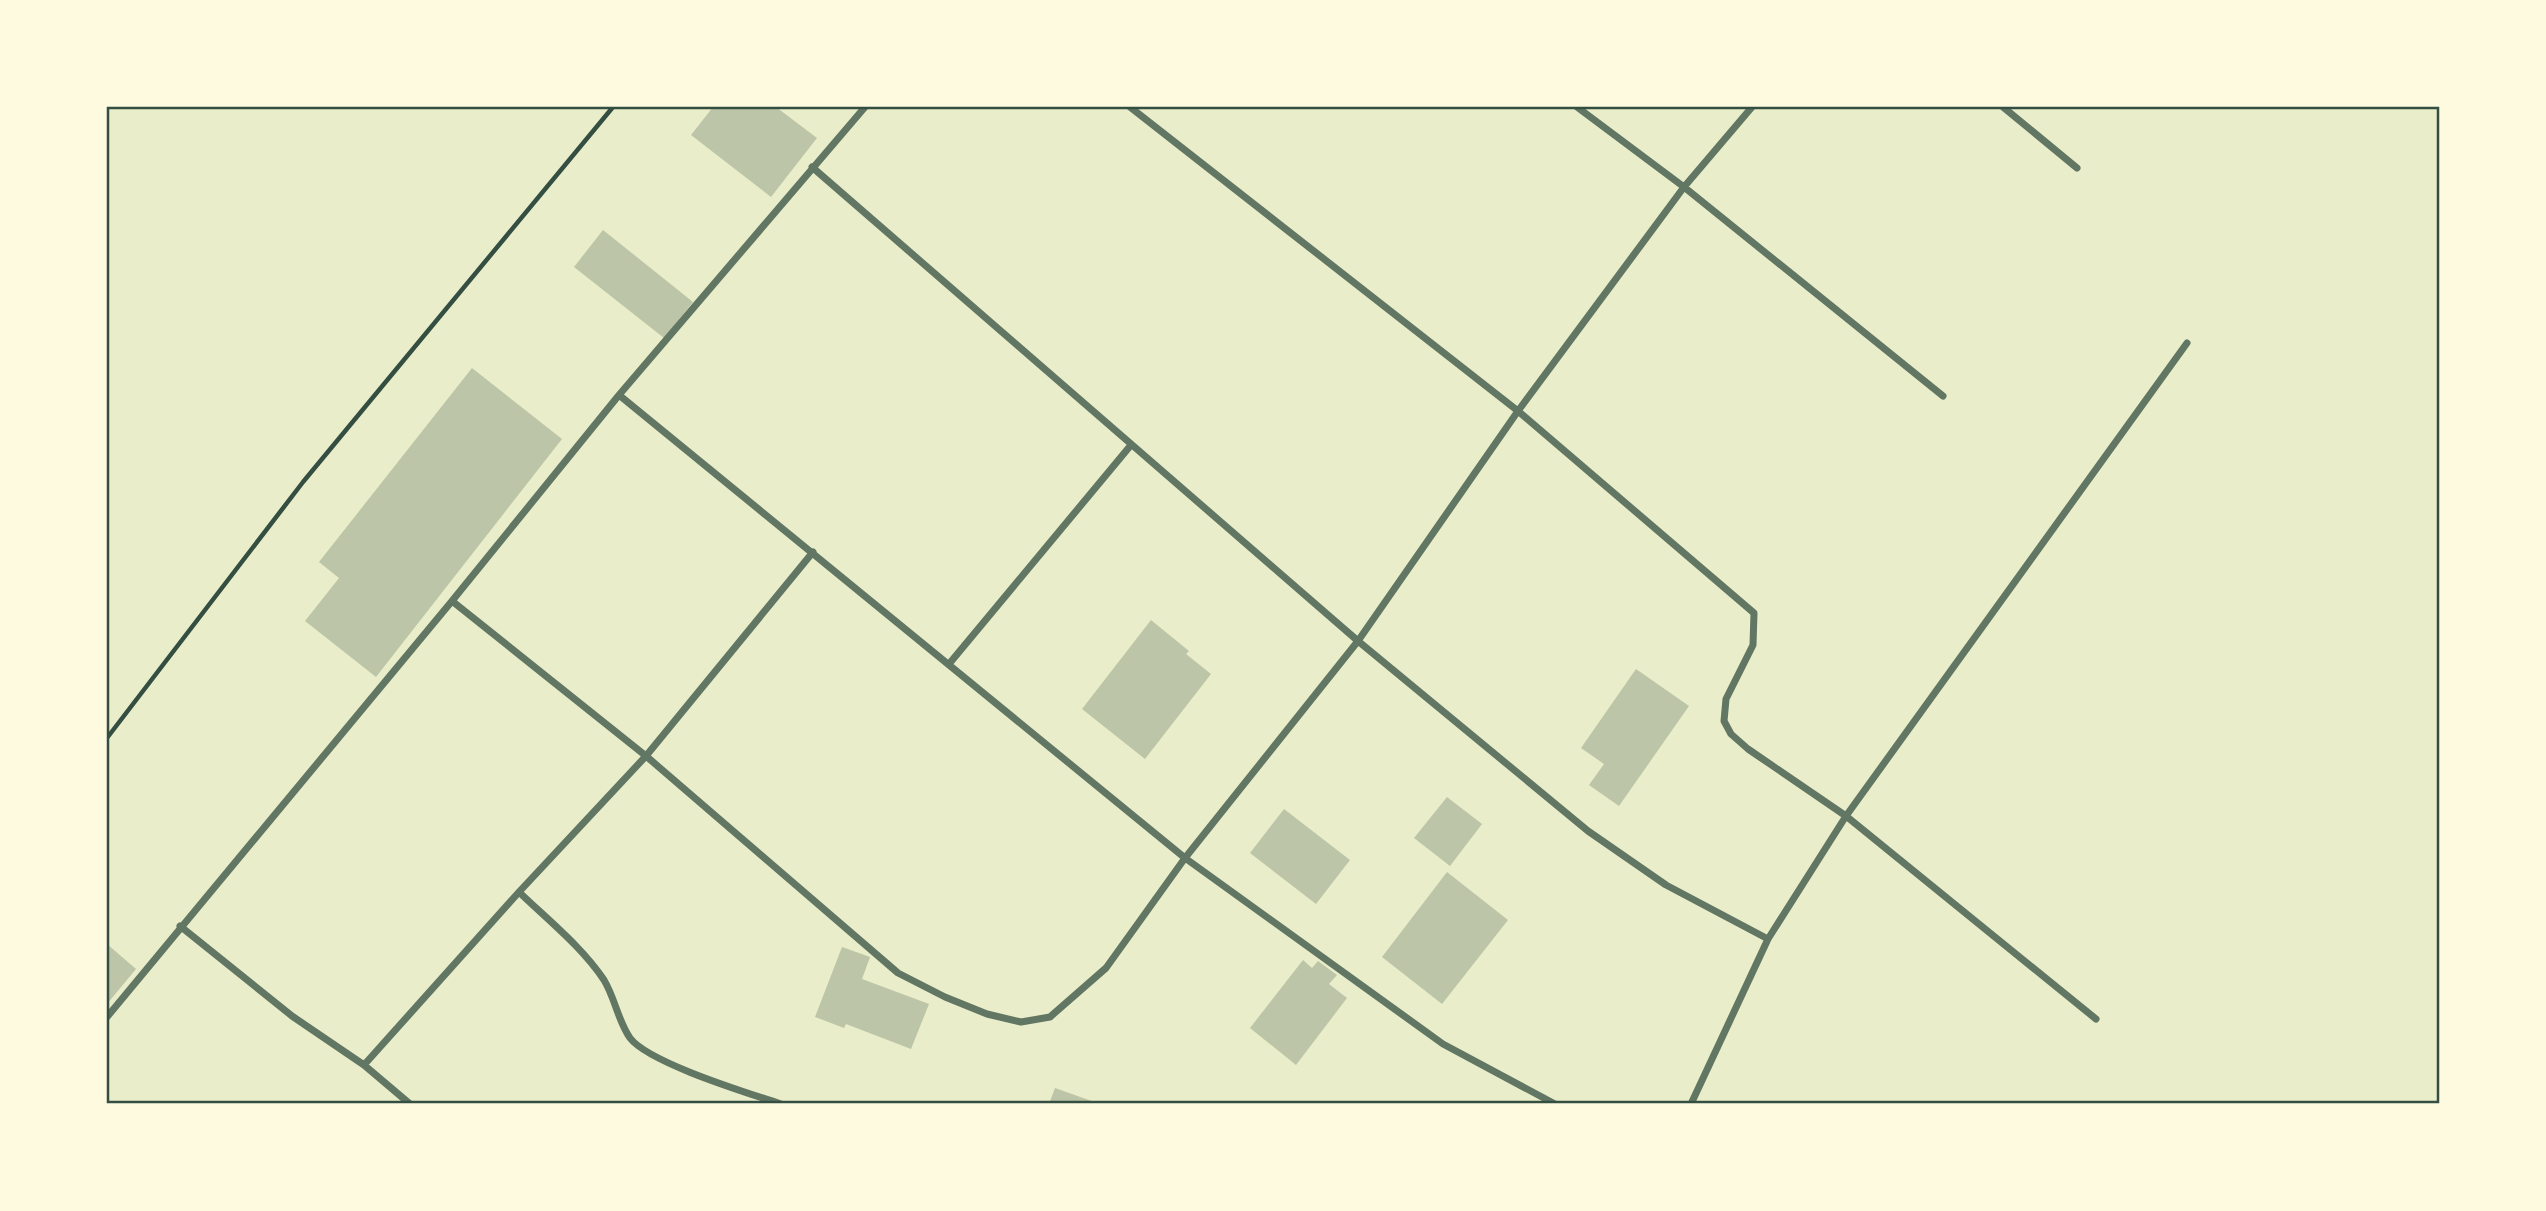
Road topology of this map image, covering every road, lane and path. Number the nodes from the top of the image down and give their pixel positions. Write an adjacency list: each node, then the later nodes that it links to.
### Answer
1 (613, 107): 19 (path)
2 (865, 107): 7 (street)
3 (1130, 107): 13 (street)
4 (1577, 107): 9 (street)
5 (1752, 107): 9 (street)
6 (2003, 107): 8 (street)
7 (811, 167): 11 (street); 14 (street)
8 (2077, 168)
9 (1684, 187): 12 (street); 13 (street)
10 (2187, 343): 21 (street)
11 (619, 395): 15 (street); 16 (street)
12 (1943, 396)
13 (1518, 411): 17 (street); 21 (street)
14 (1131, 445): 17 (street); 18 (street)
15 (813, 552): 18 (street); 20 (street)
16 (452, 601): 20 (street); 24 (street)
17 (1358, 641): 22 (street); 25 (street)
18 (949, 664): 22 (street)
19 (107, 738)
20 (646, 756): 22 (street); 23 (street)
21 (1846, 816): 25 (street); 27 (street)
22 (1185, 858): 31 (street)
23 (519, 892): 28 (street); 30 (street)
24 (180, 926): 26 (street); 28 (street)
25 (1768, 939): 32 (street)
26 (107, 1017)
27 (2096, 1018)
28 (365, 1065): 29 (street)
29 (410, 1104)
30 (781, 1104)
31 (1555, 1104)
32 (1691, 1104)

